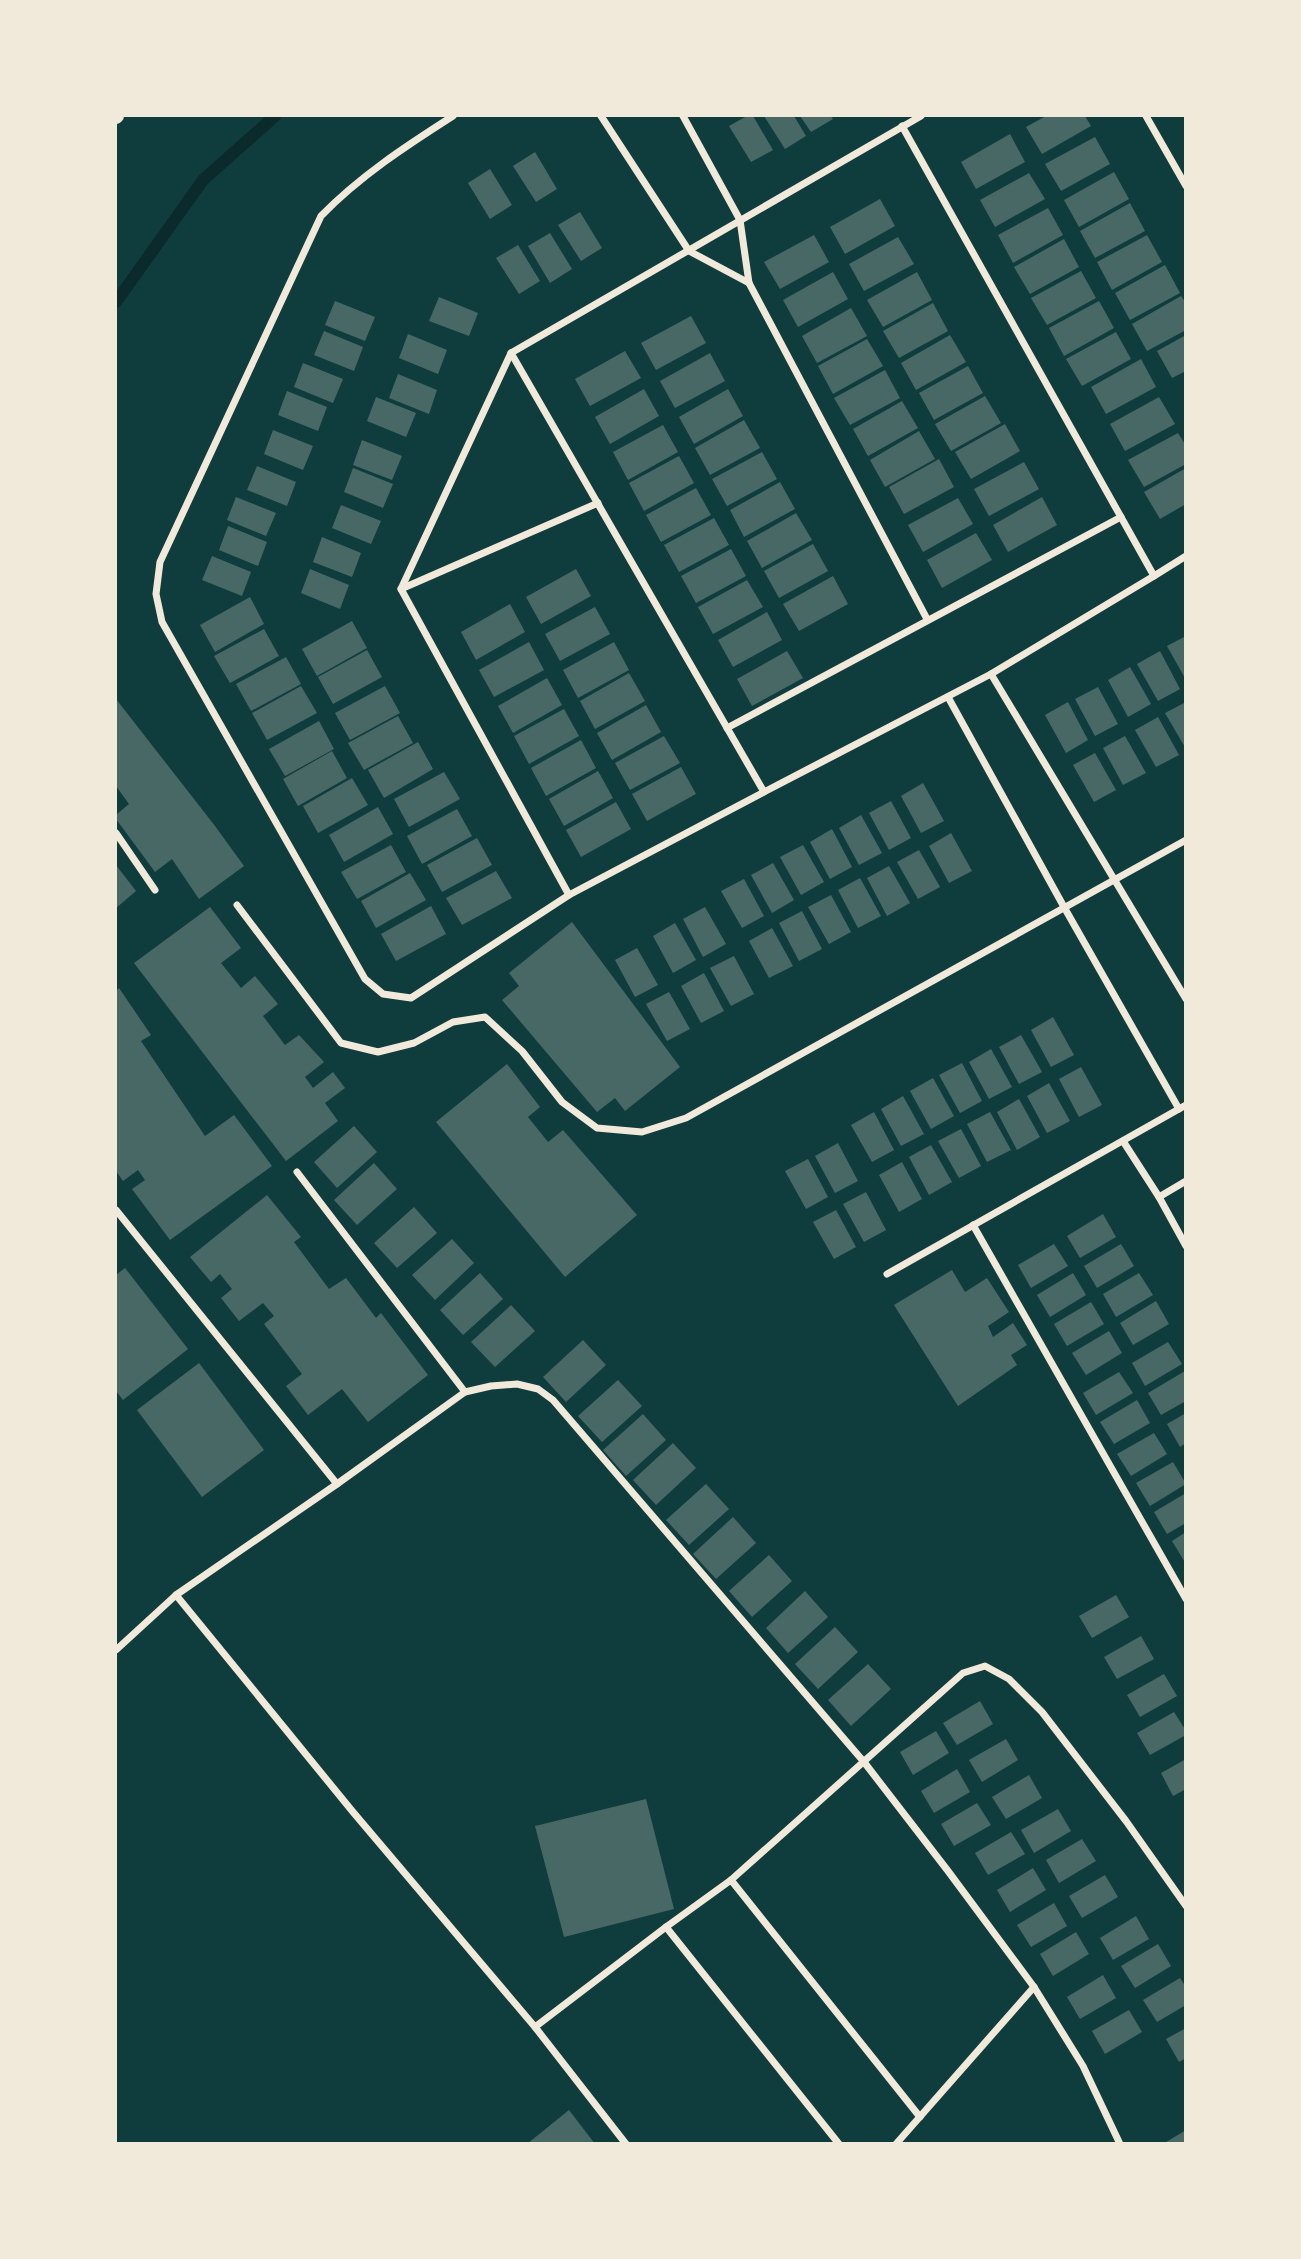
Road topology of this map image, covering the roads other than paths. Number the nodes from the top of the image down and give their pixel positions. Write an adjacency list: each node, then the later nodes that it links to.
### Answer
1 (453, 116): 26 (street)
2 (601, 116): 9 (street)
3 (683, 116): 8 (street)
4 (921, 116): 6 (street)
5 (1146, 116): 7 (street)
6 (902, 127): 8 (street); 13 (street)
7 (1185, 186)
8 (740, 220): 9 (street); 10 (street)
9 (689, 251): 10 (street); 11 (street)
10 (750, 283): 17 (street)
11 (511, 353): 12 (street); 16 (street)
12 (598, 503): 16 (street); 20 (street)
13 (1121, 517): 15 (street); 17 (street)
14 (1185, 556): 15 (street)
15 (1154, 576): 18 (street)
16 (401, 589): 26 (street)
17 (927, 620): 20 (street)
18 (991, 674): 19 (street); 24 (street)
19 (948, 697): 21 (street); 28 (street)
20 (727, 728): 21 (street)
21 (764, 792): 26 (street)
22 (116, 833): 25 (street)
23 (1185, 840): 24 (street)
24 (1114, 882): 28 (street); 29 (street)
25 (155, 890)
26 (569, 895)
27 (237, 905): 28 (street)
28 (1064, 907): 30 (street)
29 (1185, 999)
30 (1182, 1107): 31 (street)
31 (1124, 1141): 34 (street); 36 (street)
32 (297, 1172): 39 (street)
33 (1185, 1181): 34 (street)
34 (1158, 1197): 37 (street)
35 (116, 1210): 40 (street)
36 (973, 1226): 38 (street); 42 (street)
37 (1185, 1246)
38 (887, 1274)
39 (465, 1392): 40 (street); 44 (street)
40 (337, 1484): 41 (street)
41 (176, 1595): 43 (street); 49 (street)
42 (1185, 1599)
43 (116, 1650)
44 (864, 1762): 45 (street); 46 (street); 48 (street)
45 (731, 1880): 47 (street); 50 (street)
46 (1185, 1906)
47 (666, 1927): 49 (street); 52 (street)
48 (1034, 1987): 50 (street); 54 (street)
49 (535, 2027): 51 (street)
50 (920, 2117): 53 (street)
51 (626, 2144)
52 (839, 2144)
53 (896, 2144)
54 (1120, 2144)

